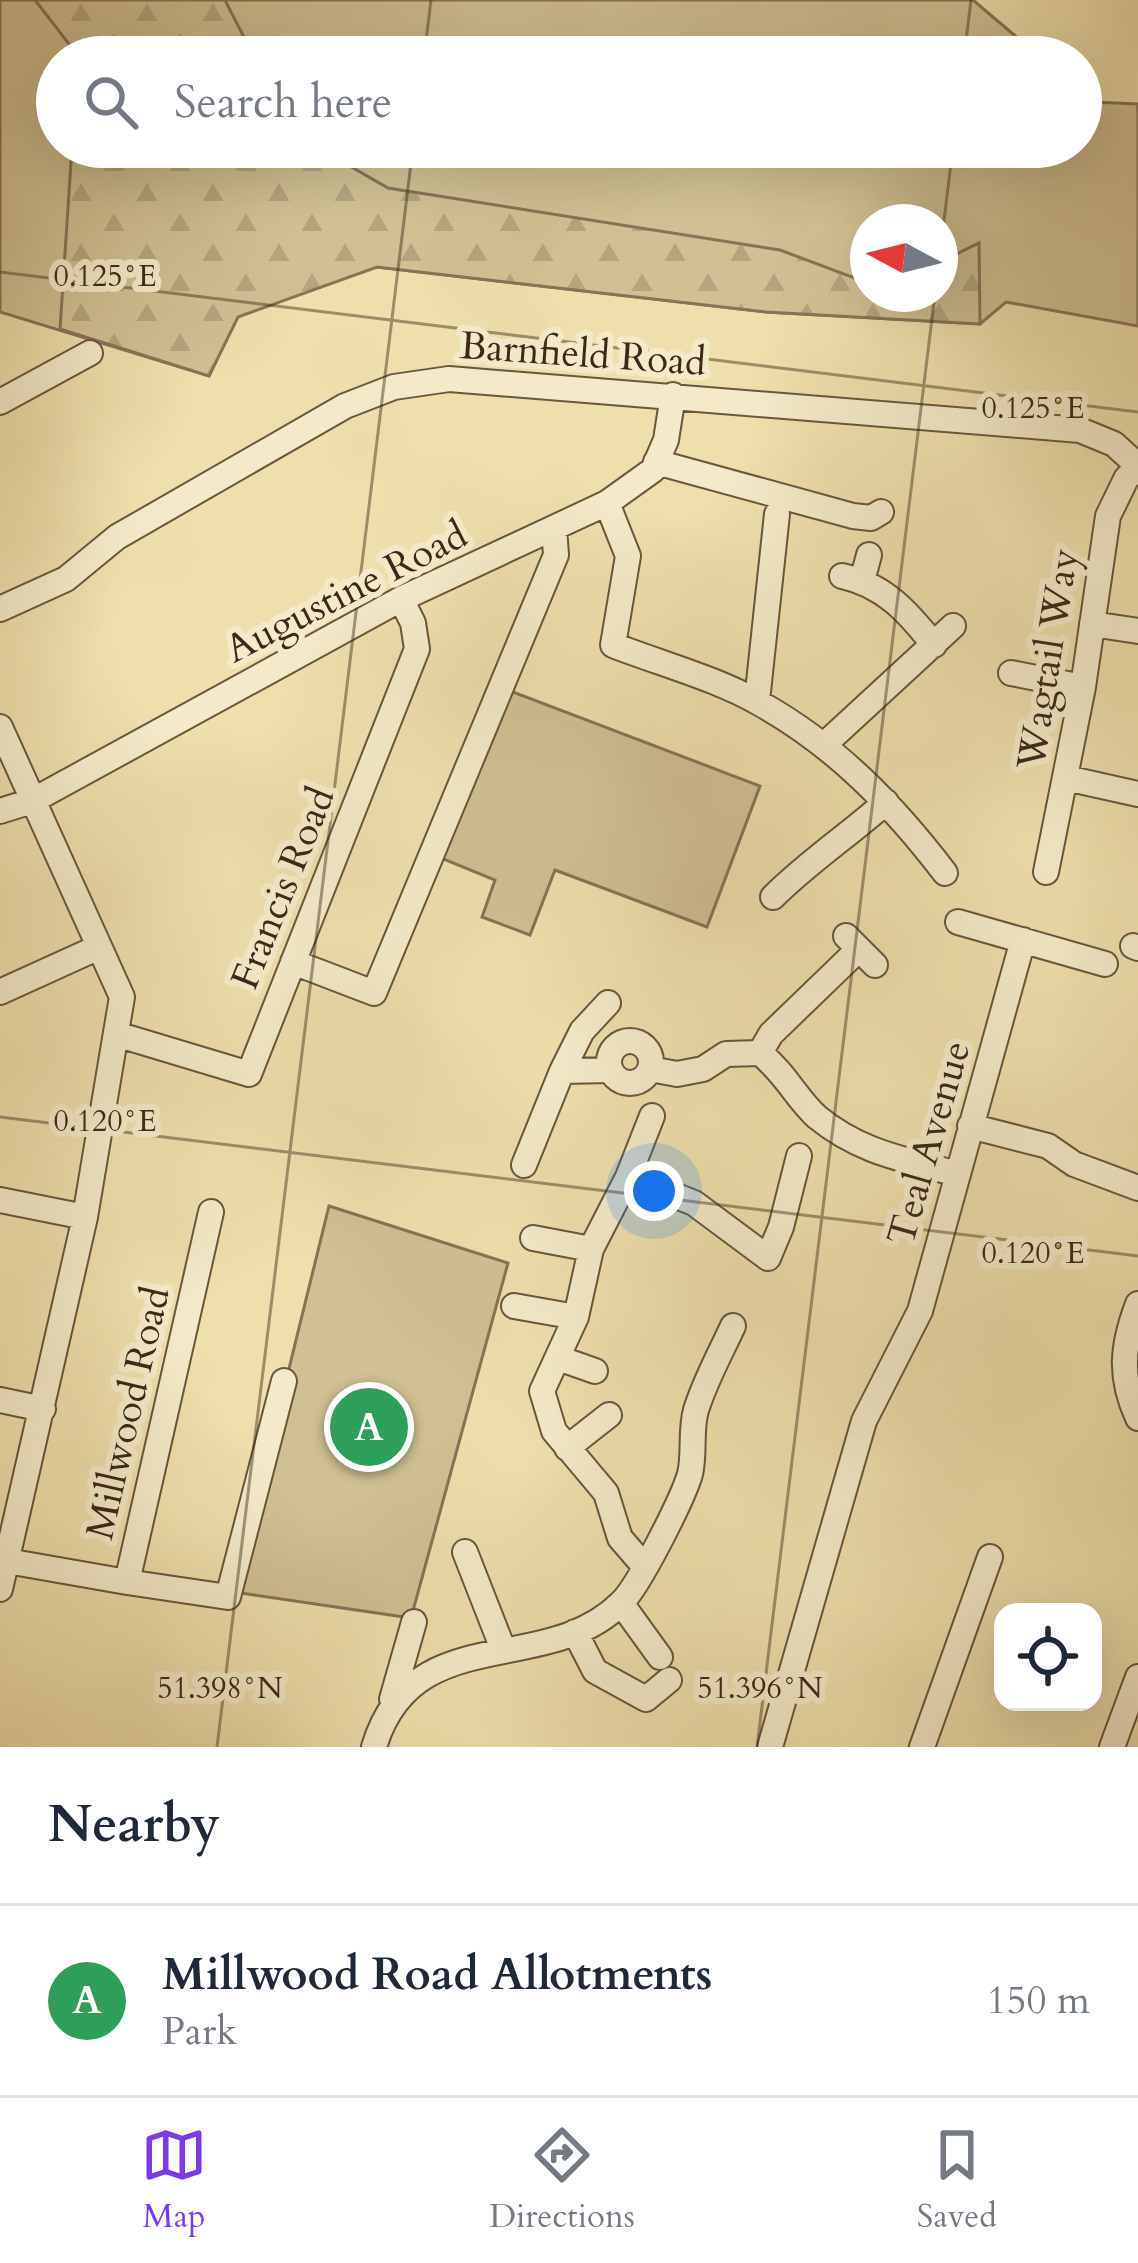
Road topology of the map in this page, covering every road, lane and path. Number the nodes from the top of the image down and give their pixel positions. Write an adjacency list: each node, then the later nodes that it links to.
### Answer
1 (90, 353): 3 (street)
2 (673, 395): 4 (street); 5 (street, Barnfield Road); 12 (street, Barnfield Road)
3 (0, 402)
4 (656, 462): 6 (street, Augustine Road); 7 (street)
5 (1138, 466): 13 (street, Wagtail Way)
6 (607, 503): 9 (street, Augustine Road); 17 (street)
7 (881, 512)
8 (769, 523): 21 (street)
9 (554, 528): 11 (street, Augustine Road); 36 (street)
10 (869, 555): 18 (street)
11 (401, 599): 26 (street, Augustine Road); 36 (street, Francis Road)
12 (0, 609)
13 (1093, 624): 15 (street); 20 (street, Wagtail Way)
14 (953, 626): 18 (street)
15 (1138, 631)
16 (589, 635): 17 (street)
17 (614, 645): 21 (street)
18 (934, 645): 23 (street)
19 (1011, 673): 20 (street)
20 (1083, 687): 24 (street, Wagtail Way)
21 (757, 701): 23 (street)
22 (0, 727): 26 (street)
23 (825, 744): 27 (street)
24 (1066, 778): 25 (street); 29 (street, Wagtail Way)
25 (1138, 794)
26 (32, 801): 28 (street, Augustine Road); 34 (street)
27 (894, 810): 30 (street); 31 (street)
28 (0, 811)
29 (1046, 872)
30 (945, 873)
31 (773, 897)
32 (958, 922): 33 (street)
33 (1023, 940): 37 (street); 46 (street, Teal Avenue)
34 (99, 947): 38 (street); 40 (street)
35 (860, 950): 41 (street)
36 (293, 962): 40 (street, Francis Road)
37 (1105, 964)
38 (0, 992)
39 (608, 1003): 44 (street)
40 (116, 1034): 54 (street)
41 (760, 1053): 42 (street); 49 (street)
42 (650, 1069): 43 (street); 43 (street)
43 (610, 1070): 44 (street)
44 (562, 1071): 48 (street)
45 (652, 1116): 50 (street)
46 (970, 1126): 49 (street, Teal Avenue); 51 (street)
47 (800, 1156): 50 (street)
48 (524, 1165)
49 (957, 1174): 82 (street, Teal Avenue)
50 (628, 1178): 56 (street)
51 (1138, 1188)
52 (0, 1200): 54 (street)
53 (211, 1212): 73 (street, Millwood Road)
54 (85, 1217): 65 (street)
55 (533, 1238): 56 (street)
56 (591, 1249): 59 (street)
57 (1138, 1304): 67 (street)
58 (514, 1306): 59 (street)
59 (576, 1317): 61 (street)
60 (733, 1326): 72 (street)
61 (557, 1358): 62 (street); 68 (street)
62 (596, 1371)
63 (284, 1382): 73 (street)
64 (0, 1400): 65 (street)
65 (43, 1408): 71 (street)
66 (609, 1415): 68 (street)
67 (1138, 1418)
68 (566, 1448): 72 (street)
69 (465, 1552): 78 (street)
70 (990, 1553): 83 (street)
71 (7, 1561): 73 (street, Millwood Road); 74 (street)
72 (644, 1567): 75 (street)
73 (127, 1582)
74 (0, 1589)
75 (621, 1603): 77 (street); 77 (street)
76 (414, 1622): 80 (street)
77 (575, 1632): 78 (street)
78 (503, 1649): 80 (street)
79 (1138, 1677): 84 (street)
80 (389, 1707): 81 (street)
81 (374, 1747)
82 (770, 1747)
83 (922, 1747)
84 (1112, 1747)

